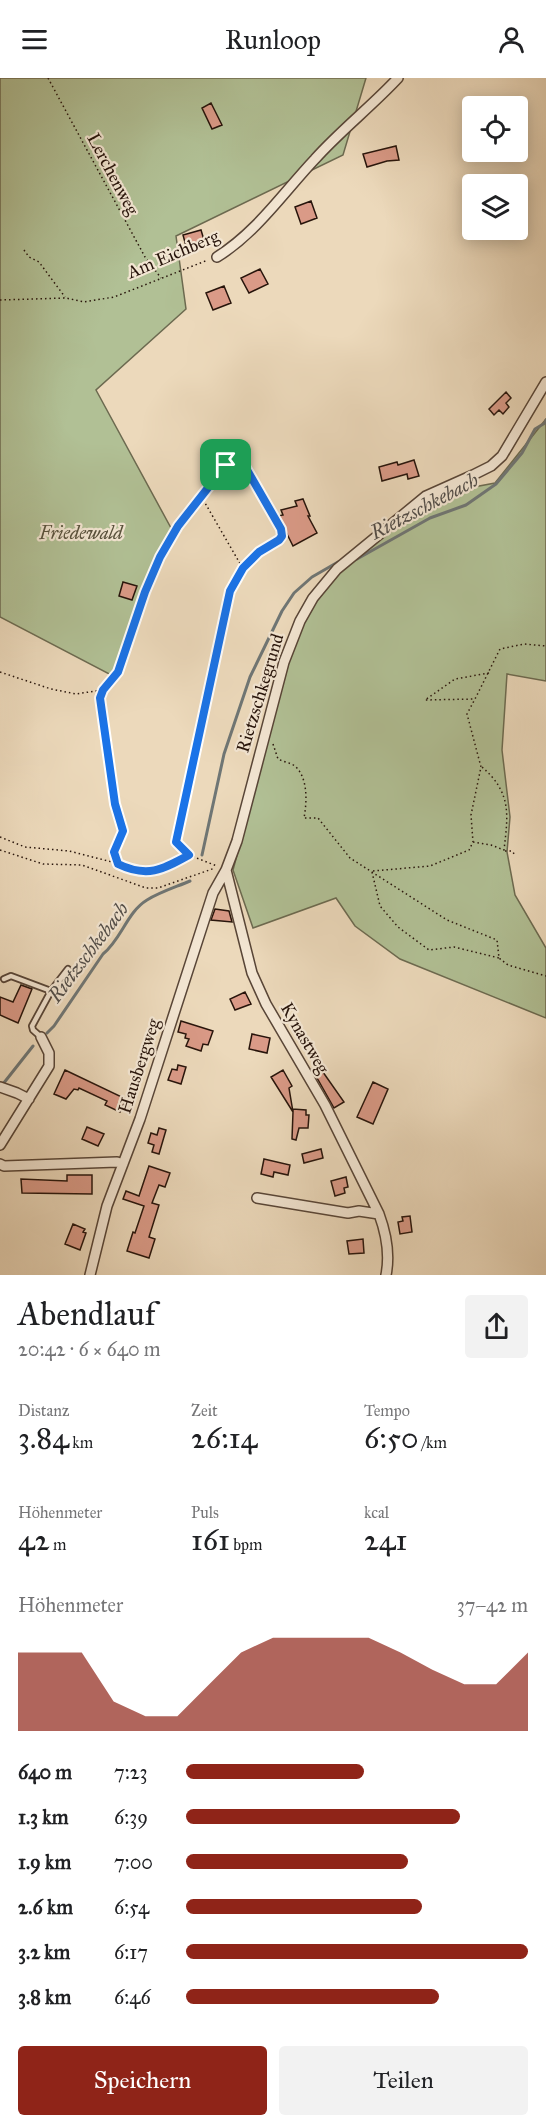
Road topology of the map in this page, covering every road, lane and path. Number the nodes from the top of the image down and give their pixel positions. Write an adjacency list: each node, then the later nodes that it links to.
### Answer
1 (48, 78): 5 (path, Lerchenweg)
2 (398, 78): 4 (street, Am Eichberg)
3 (24, 250): 6 (path)
4 (217, 257): 5 (path, Am Eichberg)
5 (161, 278): 6 (path, Am Eichberg)
6 (66, 298): 7 (path, Am Eichberg)
7 (0, 300)
8 (546, 382): 16 (street, Rietzschkegrund)
9 (201, 496): 10 (path); 10 (path); 14 (path)
10 (243, 568): 22 (path)
11 (546, 646): 13 (path)
12 (0, 672): 14 (path)
13 (489, 673): 15 (path); 15 (path)
14 (103, 690): 24 (path)
15 (475, 699): 17 (path)
16 (267, 726): 25 (street, Rietzschkegrund); 26 (path)
17 (481, 767): 19 (path); 21 (path)
18 (0, 837): 24 (path)
19 (473, 842): 21 (path); 26 (path)
20 (0, 850): 25 (path)
21 (504, 850): 23 (path)
22 (189, 855): 24 (path); 25 (path)
23 (515, 855)
24 (118, 864)
25 (226, 870): 37 (street, Hausbergweg); 39 (street, Kynastweg)
26 (372, 872): 27 (path); 27 (path)
27 (499, 958): 29 (path)
28 (68, 969): 31 (lane)
29 (546, 976)
30 (4, 978): 31 (lane)
31 (51, 991): 32 (lane)
32 (41, 1037): 34 (street)
33 (0, 1087): 34 (street)
34 (29, 1099): 35 (street)
35 (0, 1145)
36 (0, 1164): 37 (street)
37 (123, 1164): 40 (street, Hausbergweg)
38 (256, 1198): 39 (street)
39 (380, 1214): 41 (street, Kynastweg)
40 (90, 1275)
41 (386, 1275)

